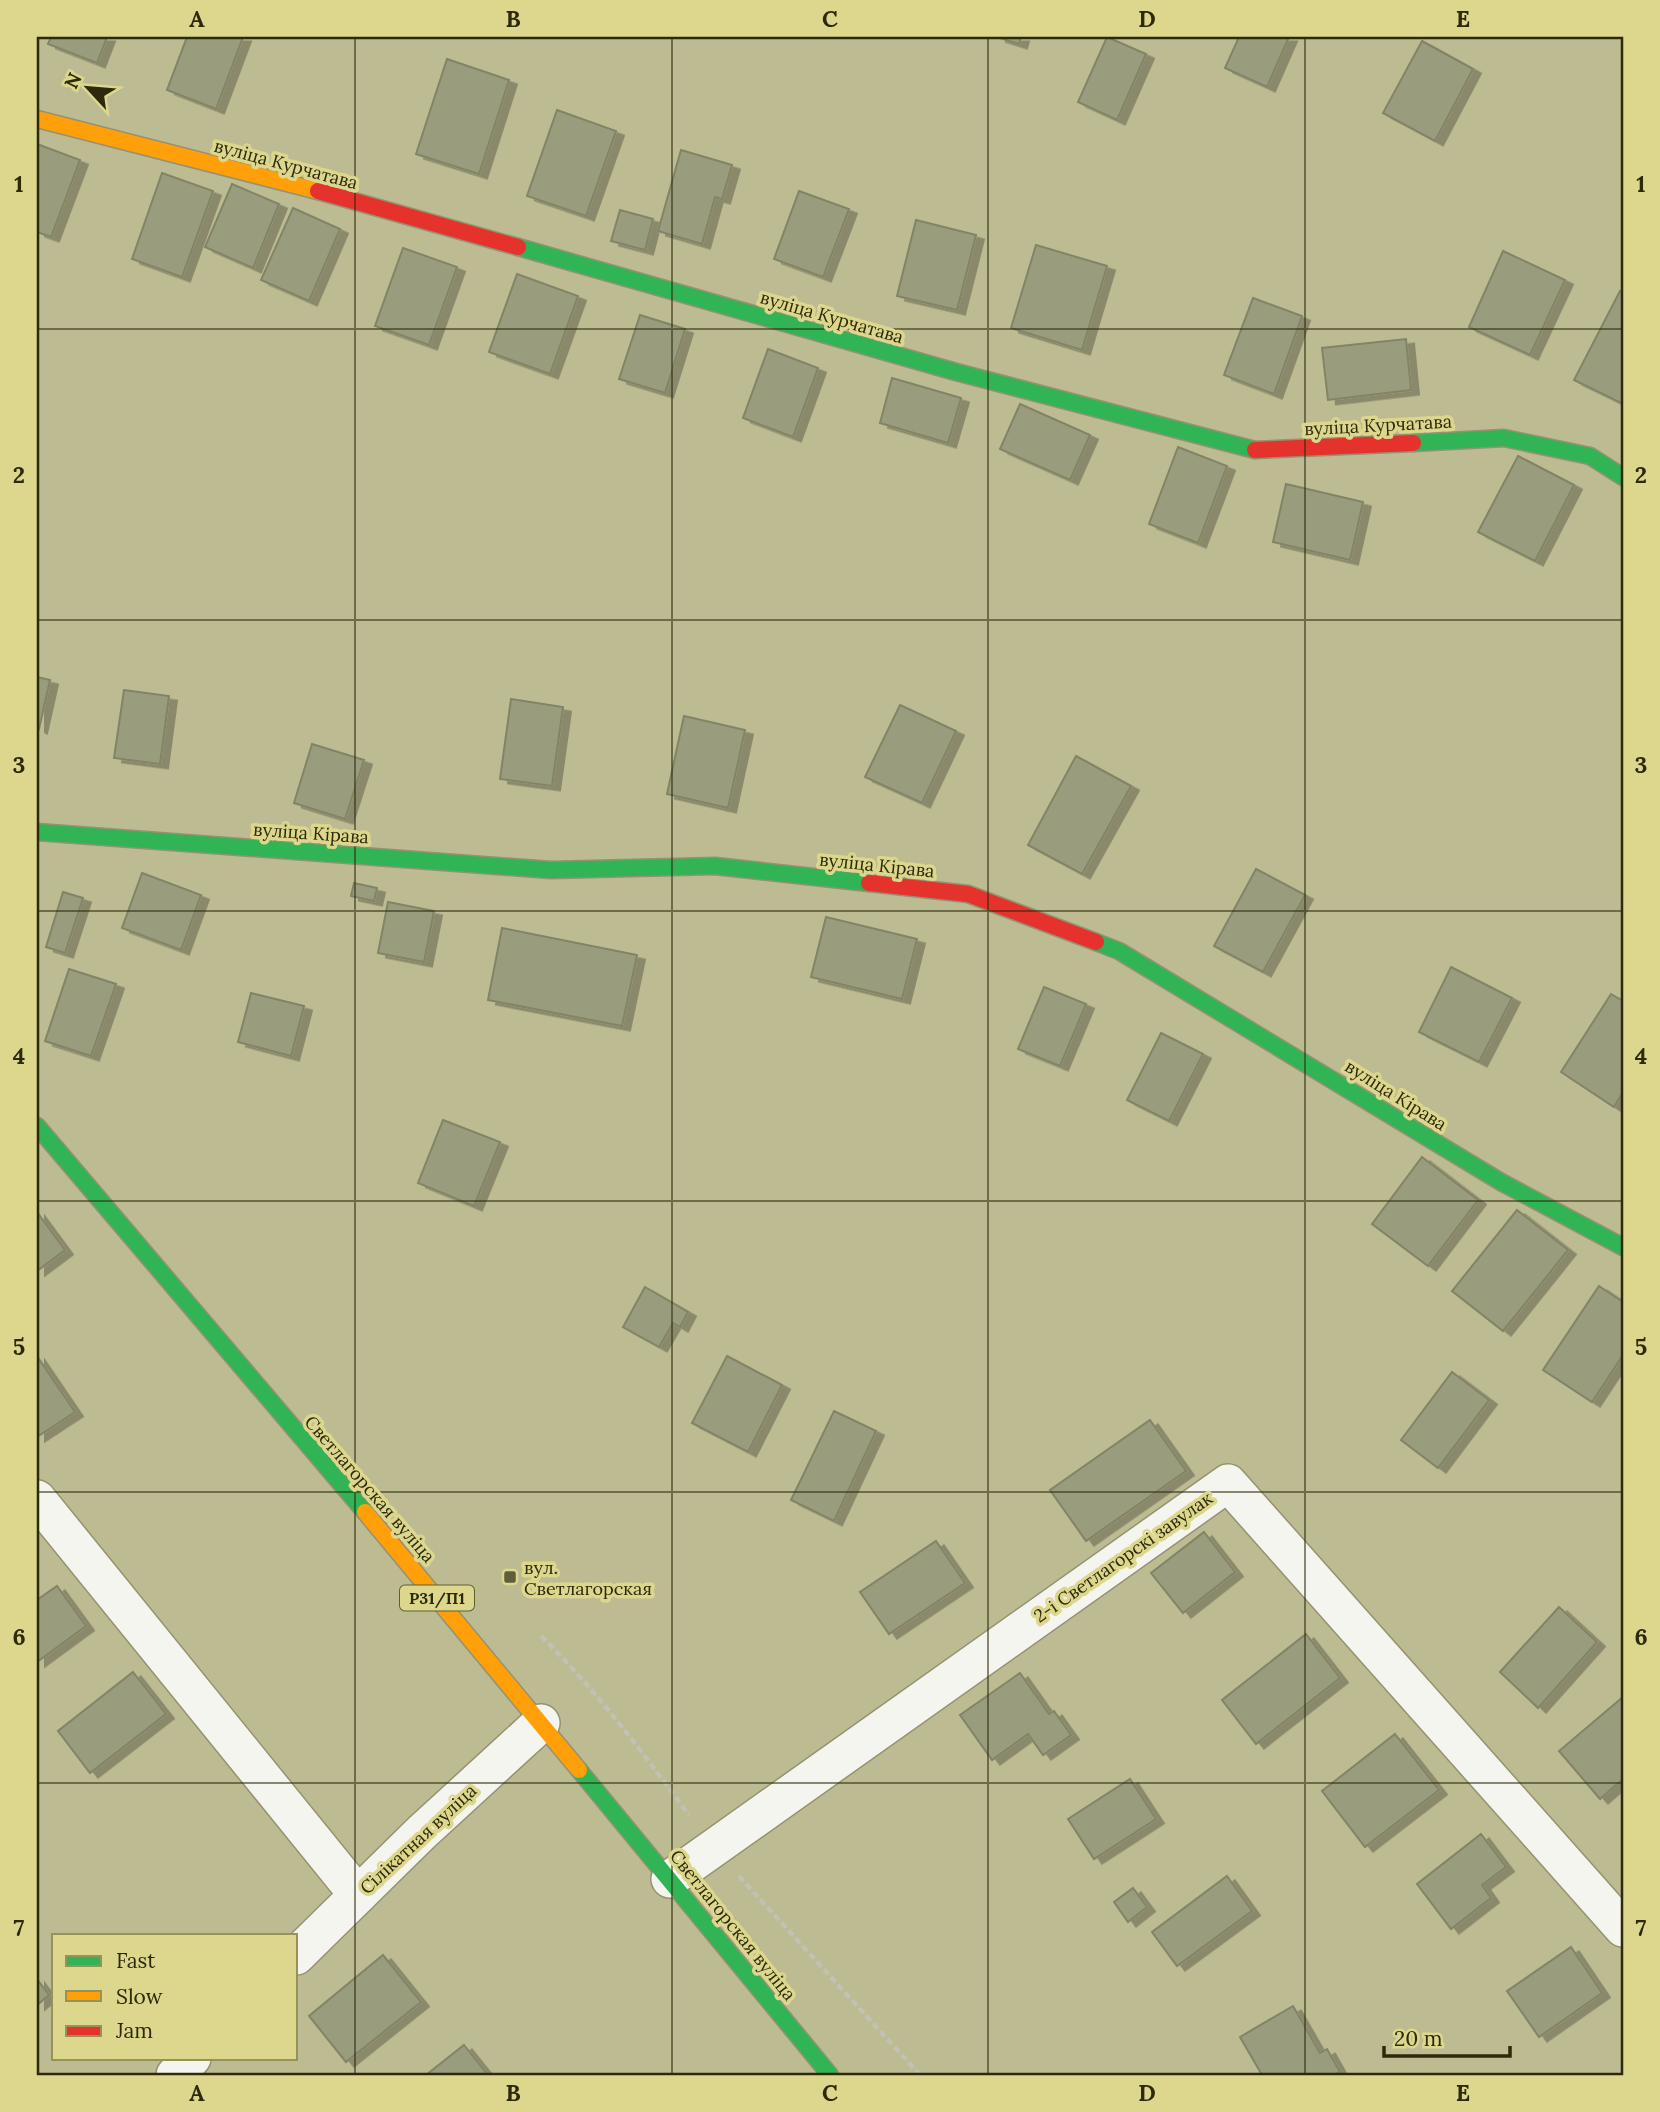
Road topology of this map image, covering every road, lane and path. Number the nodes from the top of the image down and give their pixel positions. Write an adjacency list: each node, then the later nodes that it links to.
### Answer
1 (37, 119): 2 (street, вуліца Курчатава)
2 (1623, 477)
3 (37, 832): 5 (street, вуліца Кірава)
4 (37, 1126): 7 (street, Светлагорская вуліца / Р31/П1)
5 (1623, 1247)
6 (37, 1499): 9 (street)
7 (541, 1723): 8 (street, Светлагорская вуліца / Р31/П1); 9 (street, Сілікатная вуліца)
8 (670, 1879): 10 (street, 2-і Светлагорскі завулак); 14 (street, Светлагорская вуліца / Р31/П1)
9 (358, 1895): 11 (street, Сілікатная вуліца)
10 (1623, 1928)
11 (298, 1954)
12 (190, 2060): 13 (street)
13 (175, 2075)
14 (830, 2075)

